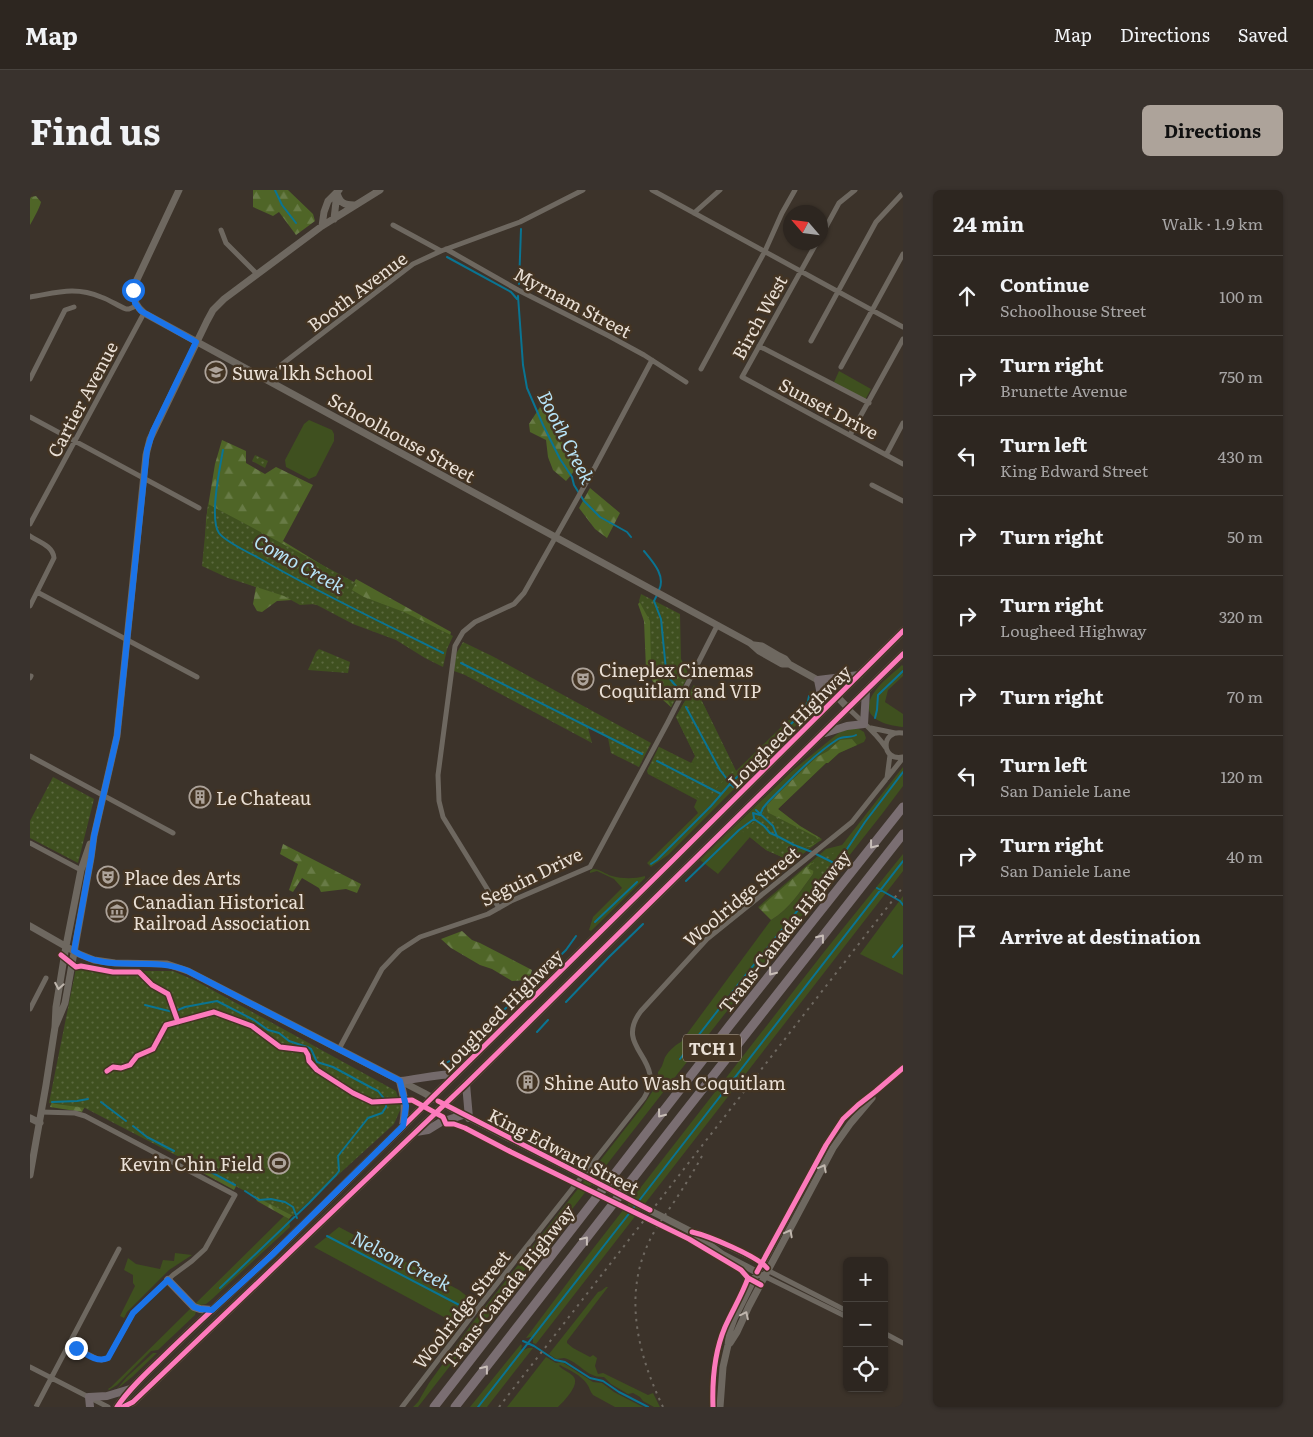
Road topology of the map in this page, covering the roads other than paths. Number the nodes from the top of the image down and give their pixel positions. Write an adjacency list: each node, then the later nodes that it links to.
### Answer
1 (179, 190): 25 (main road)
2 (380, 190): 10 (main road)
3 (583, 190): 17 (street, Booth Avenue)
4 (652, 190): 11 (street)
5 (720, 190): 11 (street)
6 (795, 190): 19 (street)
7 (854, 190): 13 (street)
8 (338, 191): 10 (main road); 12 (main road); 15 (main road)
9 (903, 193): 23 (street)
10 (354, 206): 12 (main road)
11 (694, 213): 19 (street)
12 (334, 219): 15 (main road)
13 (828, 223)
14 (393, 225): 17 (street, Myrnam Street)
15 (322, 226): 22 (main road)
16 (221, 230): 22 (street)
17 (444, 250): 34 (street, Myrnam Street); 39 (street, Booth Avenue)
18 (812, 250): 21 (street, Birch West)
19 (765, 251): 21 (street); 36 (street)
20 (903, 254): 27 (street)
21 (800, 271): 23 (street); 33 (street, Birch West)
22 (257, 274): 31 (main road)
23 (837, 291): 27 (street); 32 (street)
24 (30, 297): 25 (street)
25 (136, 306): 28 (main road, Schoolhouse Street)
26 (74, 307): 38 (street)
27 (872, 310): 29 (street); 35 (street)
28 (144, 313): 31 (main road, Schoolhouse Street); 45 (street, Cartier Avenue)
29 (903, 327)
30 (903, 339): 41 (street)
31 (196, 342): 39 (main road, Schoolhouse Street); 48 (main road)
32 (811, 342)
33 (759, 346): 37 (street, Birch West); 41 (street)
34 (652, 360): 40 (street, Myrnam Street); 54 (street)
35 (841, 367)
36 (701, 369)
37 (742, 377): 44 (street, Sunset Drive)
38 (30, 379)
39 (268, 381): 54 (main road, Schoolhouse Street)
40 (686, 382)
41 (869, 403): 44 (street)
42 (30, 417): 45 (street)
43 (903, 423): 46 (street)
44 (850, 435): 46 (street, Sunset Drive)
45 (74, 442): 48 (street); 52 (street, Cartier Avenue)
46 (886, 455): 47 (street, Sunset Drive)
47 (903, 464)
48 (144, 479): 51 (street); 59 (main road)
49 (872, 484): 50 (street)
50 (903, 501)
51 (199, 508)
52 (30, 524)
53 (30, 536): 55 (street)
54 (556, 538): 57 (main road, Schoolhouse Street); 84 (street)
55 (37, 592): 56 (street); 59 (street)
56 (30, 606)
57 (718, 626): 63 (main road, Schoolhouse Street); 84 (street, Seguin Drive)
58 (903, 632): 61 (main road, Lougheed Highway)
59 (127, 640): 62 (street); 77 (main road)
60 (903, 654): 64 (main road, Lougheed Highway)
61 (859, 675): 63 (main road); 65 (main road, Lougheed Highway)
62 (197, 677)
63 (818, 680): 65 (main road, Schoolhouse Street); 67 (main road)
64 (866, 691): 66 (main road, Lougheed Highway); 68 (main road)
65 (838, 696): 66 (main road, Schoolhouse Street); 67 (main road, Lougheed Highway)
66 (848, 708): 68 (street, Schoolhouse Street); 70 (main road, Lougheed Highway)
67 (817, 716): 93 (main road, Lougheed Highway)
68 (867, 726): 69 (street); 70 (main road); 72 (street, Schoolhouse Street)
69 (895, 733): 71 (street); 72 (street)
70 (823, 734): 95 (main road, Lougheed Highway)
71 (903, 734)
72 (886, 748): 73 (street, Schoolhouse Street)
73 (890, 755): 75 (street); 76 (street)
74 (30, 756): 77 (street)
75 (903, 758): 76 (street, Woolridge Street)
76 (887, 779): 130 (street, Woolridge Street)
77 (104, 796): 79 (street); 81 (main road)
78 (903, 807): 131 (highway, Trans-Canada Highway / TCH 1, one-way to 131)
79 (173, 833)
80 (903, 834): 132 (highway, Trans-Canada Highway / TCH 1, one-way to 80)
81 (94, 836): 83 (main road); 87 (main road)
82 (30, 843): 83 (street)
83 (81, 870): 86 (main road)
84 (499, 908): 91 (street, Seguin Drive)
85 (30, 926): 86 (main road, King Edward Street)
86 (66, 946): 87 (main road, King Edward Street); 90 (main road, one-way to 90)
87 (74, 951): 90 (main road); 91 (main road, King Edward Street)
88 (46, 978): 89 (street)
89 (30, 1008)
90 (55, 1027): 99 (main road)
91 (339, 1049): 94 (main road, King Edward Street)
92 (903, 1068): 96 (main road)
93 (456, 1074): 94 (main road); 97 (main road, Lougheed Highway)
94 (400, 1081): 97 (main road, King Edward Street); 103 (main road)
95 (466, 1084): 98 (main road, Lougheed Highway); 100 (main road)
96 (876, 1091): 108 (main road); 110 (main road, one-way to 96)
97 (432, 1098): 98 (main road, King Edward Street); 103 (main road, Lougheed Highway)
98 (444, 1104): 100 (main road, King Edward Street); 104 (main road, Lougheed Highway)
99 (42, 1112): 102 (main road); 111 (street)
100 (466, 1116): 104 (main road); 106 (main road, King Edward Street)
101 (30, 1118): 102 (main road)
102 (40, 1123): 105 (main road)
103 (403, 1126): 113 (main road, Lougheed Highway)
104 (416, 1132): 123 (main road, Lougheed Highway)
105 (30, 1175)
106 (692, 1232): 108 (main road, King Edward Street); 109 (main road, King Edward Street)
107 (118, 1249): 117 (street)
108 (763, 1263): 109 (main road); 110 (main road, King Edward Street)
109 (757, 1272): 110 (main road, King Edward Street); 118 (main road)
110 (767, 1274): 112 (street, King Edward Street); 114 (street, King Edward Street); 118 (main road, one-way to 110)
111 (168, 1280): 113 (main road); 117 (street)
112 (843, 1309)
113 (212, 1310): 121 (main road, Lougheed Highway)
114 (843, 1315)
115 (888, 1336): 116 (street)
116 (903, 1343)
117 (69, 1344): 120 (street)
118 (728, 1345): 133 (main road)
119 (30, 1367): 120 (street)
120 (51, 1378): 122 (street); 124 (street)
121 (131, 1388): 122 (main road); 127 (main road, Lougheed Highway)
122 (89, 1397): 125 (main road); 126 (street)
123 (139, 1397): 128 (main road, Lougheed Highway); 129 (main road)
124 (36, 1407)
125 (90, 1407)
126 (108, 1407)
127 (117, 1407)
128 (123, 1407)
129 (140, 1407)
130 (402, 1407)
131 (434, 1407)
132 (455, 1407)
133 (720, 1407)

